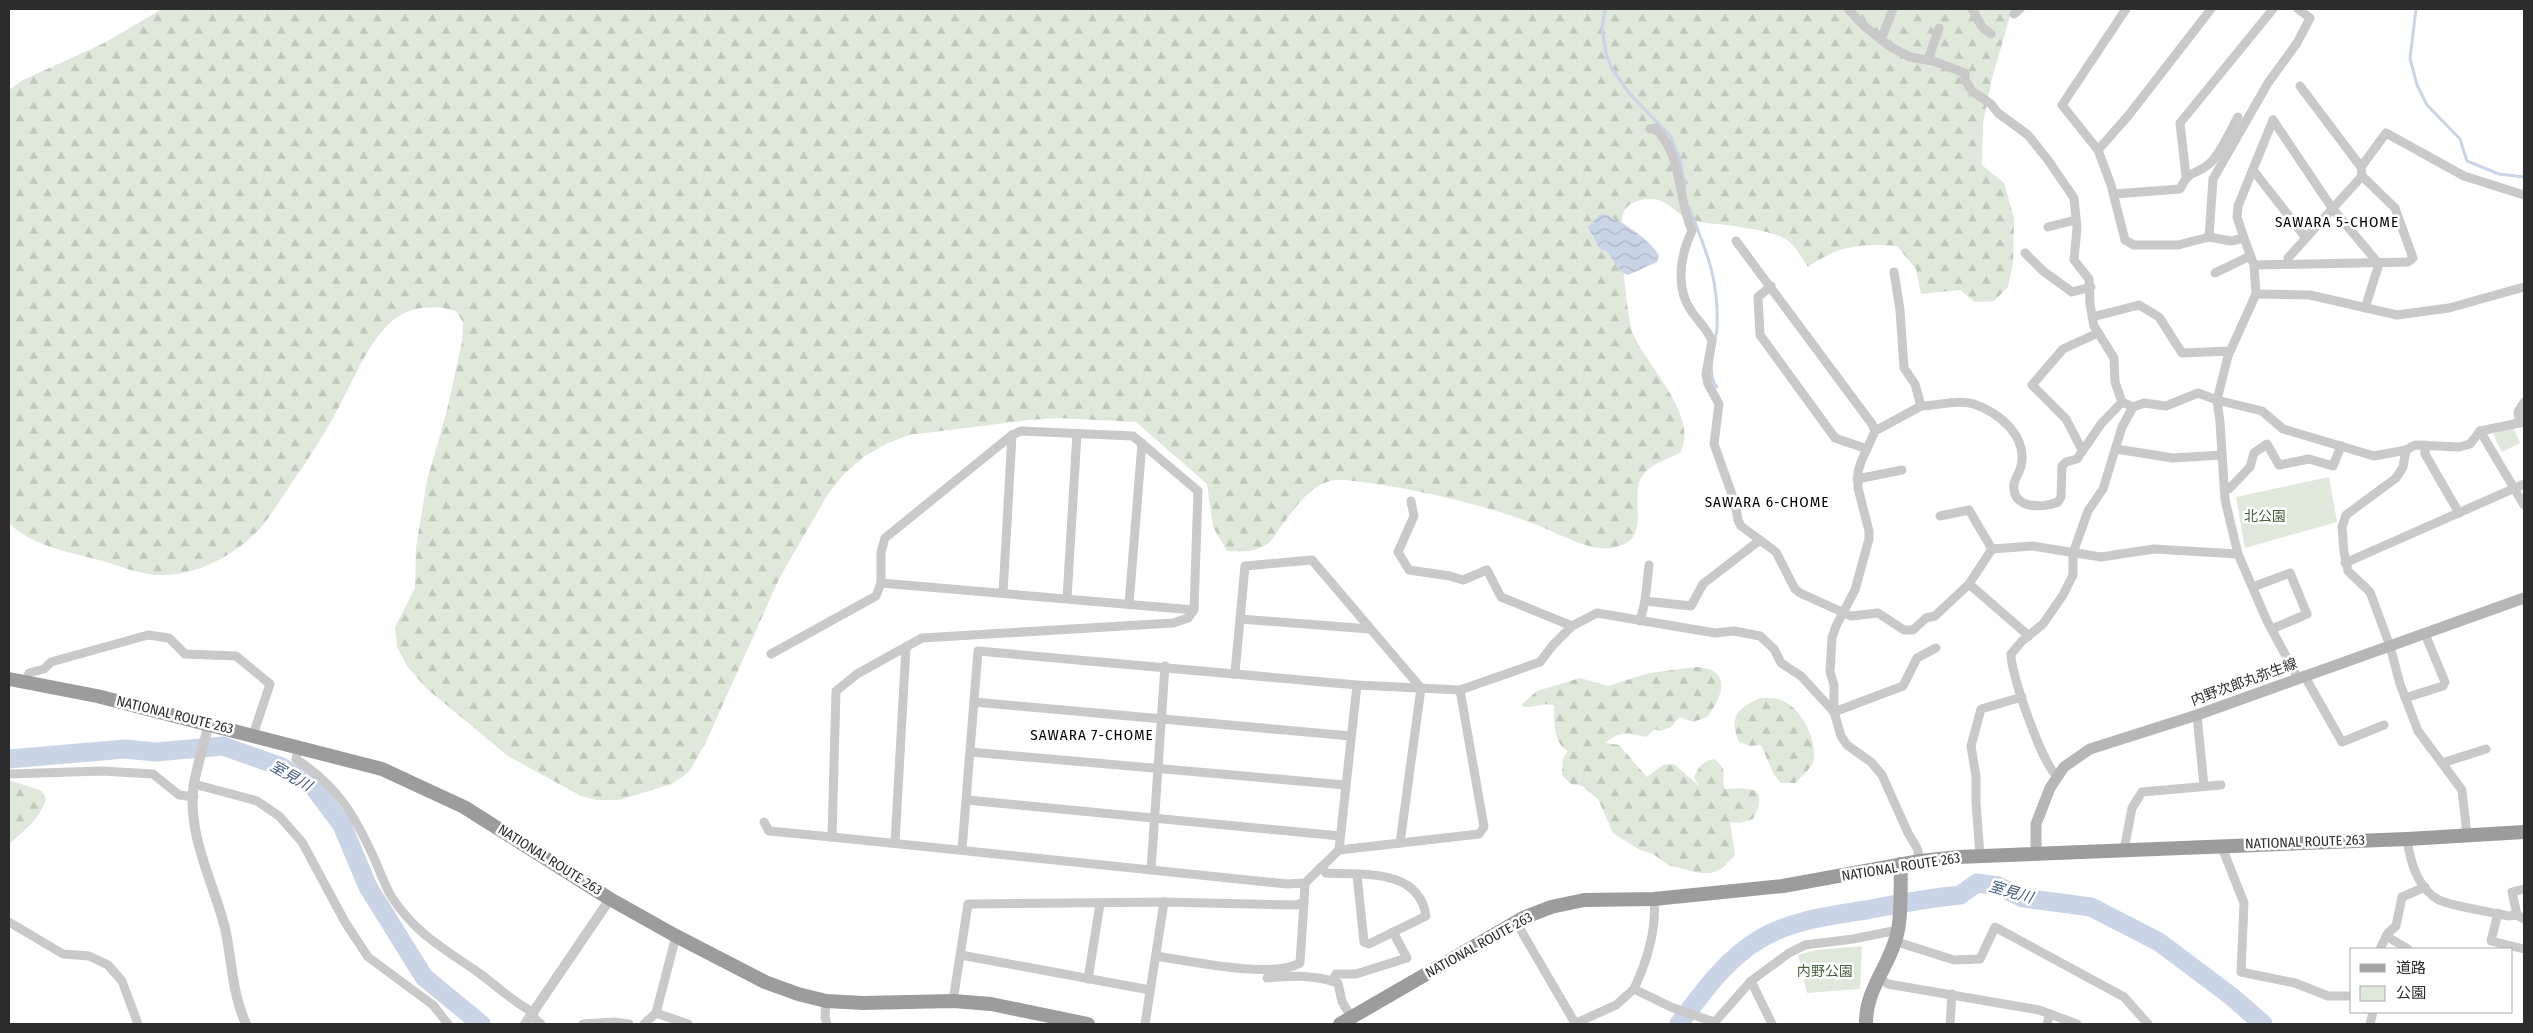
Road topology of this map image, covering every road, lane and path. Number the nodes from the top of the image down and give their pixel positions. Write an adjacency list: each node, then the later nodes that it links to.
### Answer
1 (1848, 9): 10 (street)
2 (1893, 9): 10 (street)
3 (1972, 9): 9 (street)
4 (2126, 9): 15 (street)
5 (2211, 9): 15 (street)
6 (2273, 9): 18 (street)
7 (2298, 9): 24 (street)
8 (1939, 28): 11 (street)
9 (1991, 34)
10 (1882, 40): 11 (street)
11 (1928, 60): 22 (street)
12 (2300, 86): 17 (street)
13 (2238, 116): 18 (street)
14 (1650, 129): 69 (street)
15 (2098, 150): 19 (street)
16 (2253, 170): 21 (street); 25 (street); 26 (street)
17 (2361, 172): 20 (street); 21 (street); 31 (street)
18 (2186, 176): 19 (street)
19 (2114, 194): 24 (street)
20 (2524, 195)
21 (2332, 208): 26 (street); 31 (street)
22 (2075, 220): 23 (street); 35 (street)
23 (2048, 227)
24 (2209, 237): 25 (street)
25 (2244, 238): 29 (street)
26 (2306, 238): 30 (street)
27 (1736, 241): 34 (street)
28 (2026, 253): 35 (street)
29 (2252, 260): 30 (street); 33 (street); 37 (street)
30 (2288, 263): 31 (street)
31 (2379, 264): 38 (street)
32 (1894, 272): 45 (street)
33 (2215, 273)
34 (1770, 286): 48 (street); 55 (street)
35 (2090, 287): 39 (street)
36 (2524, 287): 38 (street)
37 (2256, 294): 38 (street); 41 (street)
38 (2365, 308)
39 (2092, 317): 40 (street); 41 (street)
40 (2098, 333): 43 (street); 57 (street)
41 (2230, 352): 42 (street)
42 (2217, 400): 46 (street); 53 (street); 59 (street)
43 (2122, 402): 46 (street); 57 (street)
44 (2524, 402): 47 (street)
45 (1921, 406): 48 (street); 57 (street)
46 (2133, 407): 56 (street)
47 (2522, 422): 49 (street)
48 (1875, 431): 55 (street)
49 (2480, 431): 54 (street); 64 (street)
50 (1077, 434): 51 (street); 52 (street); 79 (street)
51 (1012, 435): 75 (street); 78 (street)
52 (1142, 443): 82 (street); 83 (street)
53 (2341, 446): 58 (street); 63 (street)
54 (2425, 446): 58 (street); 67 (street)
55 (1867, 449): 61 (street)
56 (2116, 449): 59 (street); 71 (street)
57 (2082, 450)
58 (2406, 450): 73 (street)
59 (2222, 455): 63 (street)
60 (1902, 470): 61 (street)
61 (1857, 480): 84 (street)
62 (2524, 484): 64 (street)
63 (2224, 489): 72 (street)
64 (2514, 489): 66 (street); 67 (street)
65 (1411, 501): 87 (street)
66 (2524, 505)
67 (2459, 513): 73 (street)
68 (1940, 516): 70 (street)
69 (1760, 540): 81 (street); 84 (street)
70 (1992, 549): 71 (street); 76 (street)
71 (2073, 553): 72 (street); 92 (street)
72 (2238, 554): 77 (street)
73 (2345, 563): 93 (street)
74 (1649, 565): 81 (street)
75 (881, 583): 78 (street); 97 (street)
76 (1969, 584): 84 (street); 92 (street)
77 (2253, 587): 89 (street); 89 (street)
78 (1003, 593): 79 (street)
79 (1067, 598): 82 (street)
80 (2524, 598): 90 (main road, 内野次郎丸弥生線)
81 (1645, 602): 86 (street)
82 (1129, 604): 83 (street)
83 (1194, 610): 91 (street)
84 (1842, 612): 109 (street)
85 (1240, 619): 88 (street); 88 (street); 99 (street)
86 (1640, 621): 87 (street); 109 (street)
87 (1572, 626): 105 (street)
88 (1370, 629): 104 (street)
89 (2272, 629): 100 (street)
90 (2425, 634): 93 (main road, 内野次郎丸弥生線); 107 (street)
91 (978, 636): 94 (street); 96 (street)
92 (2029, 636): 106 (street)
93 (2390, 646): 100 (main road, 内野次郎丸弥生線); 107 (street)
94 (906, 647): 134 (street); 136 (street)
95 (1936, 648): 109 (street)
96 (978, 651): 98 (street); 108 (street)
97 (771, 654)
98 (1165, 666): 99 (street); 111 (street)
99 (1235, 672): 103 (street)
100 (2301, 676): 110 (main road, 内野次郎丸弥生線); 113 (street)
101 (9, 679): 102 (highway, NATIONAL ROUTE 263)
102 (26, 683): 112 (highway, NATIONAL ROUTE 263); 114 (street)
103 (1357, 684): 104 (street); 115 (street)
104 (1421, 688): 105 (street); 137 (street)
105 (1460, 690): 137 (street)
106 (2022, 697): 122 (street); 143 (street)
107 (2405, 698): 119 (street)
108 (974, 702): 111 (street); 118 (street)
109 (1834, 712): 144 (street)
110 (2197, 715): 122 (main road, 内野次郎丸弥生線); 126 (street)
111 (1162, 719): 115 (street); 120 (street)
112 (210, 724): 114 (highway, NATIONAL ROUTE 263); 123 (street)
113 (2384, 725)
114 (253, 735): 116 (highway, NATIONAL ROUTE 263)
115 (1351, 736): 124 (street)
116 (299, 746): 152 (highway, NATIONAL ROUTE 263); 183 (street)
117 (2486, 749): 119 (street)
118 (971, 752): 120 (street); 128 (street)
119 (2442, 763): 132 (street)
120 (1158, 769): 124 (street); 129 (street)
121 (9, 774): 127 (street)
122 (2057, 776): 142 (main road, 内野次郎丸弥生線)
123 (194, 784): 127 (street); 188 (street)
124 (1345, 785): 133 (street)
125 (2221, 785): 126 (street)
126 (2204, 786): 141 (street)
127 (194, 797): 187 (street)
128 (967, 800): 129 (street); 139 (street)
129 (1155, 818): 133 (street); 147 (street)
130 (764, 822): 134 (street)
131 (2524, 832): 132 (highway, NATIONAL ROUTE 263)
132 (2467, 835): 135 (highway, NATIONAL ROUTE 263)
133 (1340, 836): 140 (street)
134 (832, 837): 136 (street)
135 (2407, 839): 138 (highway, NATIONAL ROUTE 263); 150 (street)
136 (895, 843): 139 (street)
137 (1400, 843): 140 (street)
138 (2221, 846): 141 (highway, NATIONAL ROUTE 263); 178 (street)
139 (962, 850): 147 (street)
140 (1339, 850): 146 (street)
141 (2124, 850): 142 (highway, NATIONAL ROUTE 263)
142 (2036, 852): 143 (highway, NATIONAL ROUTE 263)
143 (1980, 855): 144 (highway, NATIONAL ROUTE 263)
144 (1920, 861): 145 (highway, NATIONAL ROUTE 263)
145 (1902, 864): 153 (highway, NATIONAL ROUTE 263); 163 (main road)
146 (1321, 867): 148 (street); 149 (street)
147 (1151, 870): 149 (street)
148 (1357, 875): 161 (street); 161 (street)
149 (1305, 883): 155 (street)
150 (2425, 887): 157 (street); 164 (street)
151 (2524, 888): 158 (street)
152 (610, 898): 162 (highway, NATIONAL ROUTE 263); 183 (street)
153 (1654, 899): 160 (highway, NATIONAL ROUTE 263); 175 (street)
154 (1164, 902): 155 (street); 156 (street); 169 (street)
155 (1304, 902): 169 (street)
156 (1100, 904): 168 (street); 171 (street)
157 (2498, 913): 158 (street); 167 (street)
158 (2521, 917)
159 (9, 922): 186 (street)
160 (1516, 922): 184 (highway, NATIONAL ROUTE 263); 197 (street)
161 (1393, 932): 173 (street)
162 (676, 936): 179 (highway, NATIONAL ROUTE 263); 181 (street)
163 (1896, 936): 170 (main road); 174 (street); 203 (street)
164 (2386, 936): 165 (street); 166 (street)
165 (2380, 948)
166 (2406, 948)
167 (2524, 949)
168 (960, 955): 171 (street); 180 (street)
169 (1156, 956): 176 (street)
170 (1877, 977): 177 (street); 199 (main road)
171 (1088, 978): 176 (street)
172 (1267, 978): 173 (street)
173 (1332, 981): 184 (street)
174 (1751, 981): 185 (street); 198 (street)
175 (1634, 989): 185 (street); 197 (street)
176 (1150, 990): 196 (street)
177 (1952, 994): 182 (street); 200 (street)
178 (2350, 996)
179 (826, 1001): 180 (highway, NATIONAL ROUTE 263); 194 (street)
180 (954, 1001): 195 (highway, NATIONAL ROUTE 263)
181 (656, 1013): 192 (street); 193 (street)
182 (2050, 1014): 201 (street); 202 (street)
183 (530, 1018): 189 (street)
184 (1346, 1021)
185 (1714, 1023)
186 (138, 1024)
187 (246, 1024)
188 (448, 1024)
189 (541, 1024)
190 (583, 1024): 191 (street)
191 (629, 1024)
192 (644, 1024)
193 (688, 1024)
194 (827, 1024)
195 (1088, 1024)
196 (1146, 1024)
197 (1574, 1024)
198 (1772, 1024)
199 (1866, 1024)
200 (1950, 1024)
201 (2047, 1024)
202 (2077, 1024)
203 (2148, 1024)

